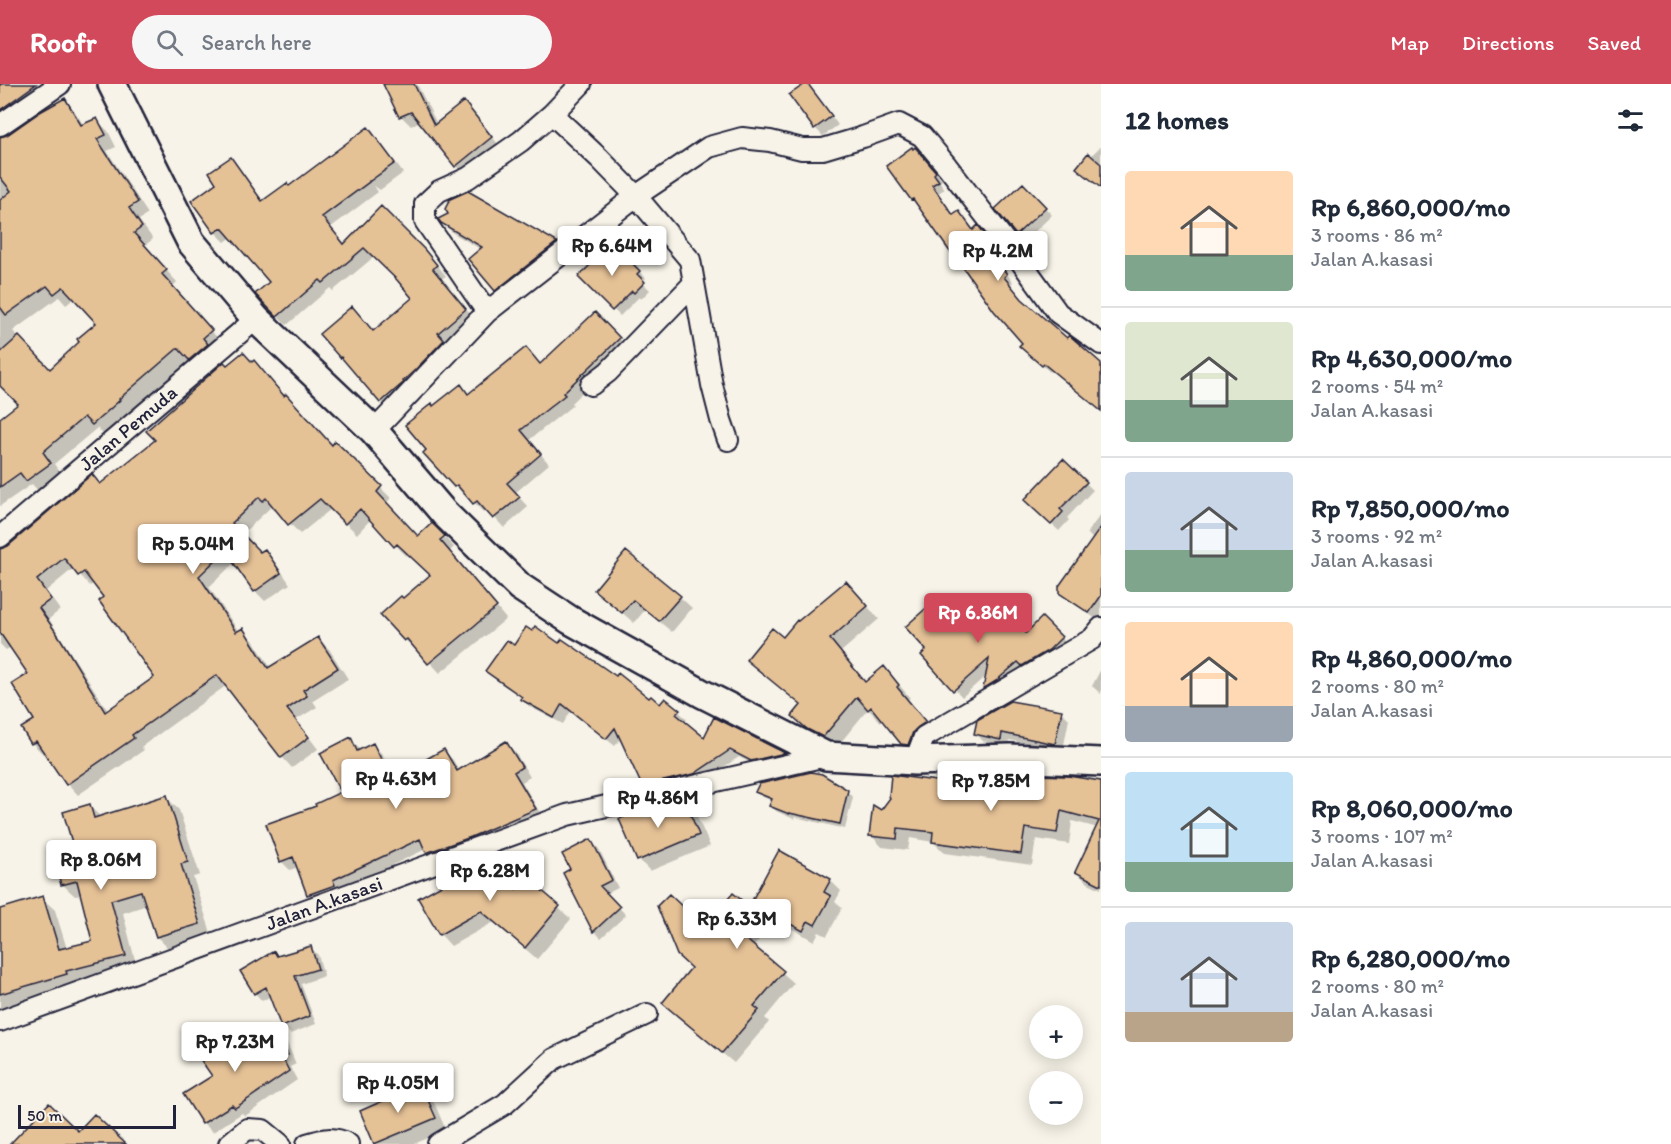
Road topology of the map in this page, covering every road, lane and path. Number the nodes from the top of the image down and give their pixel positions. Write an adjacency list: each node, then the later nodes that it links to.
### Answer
1 (60, 84): 5 (street)
2 (112, 84): 9 (main road)
3 (581, 84): 4 (street)
4 (552, 114): 6 (street); 8 (street)
5 (0, 125)
6 (636, 196): 7 (street); 8 (street); 10 (street)
7 (694, 283): 11 (street); 13 (street)
8 (487, 312): 12 (street)
9 (256, 319): 12 (main road); 14 (street, Jalan Pemuda)
10 (1101, 344)
11 (591, 385)
12 (374, 431): 16 (main road)
13 (728, 440)
14 (0, 537)
15 (1101, 628): 17 (street)
16 (826, 756): 17 (main road); 20 (street, Jalan A.kasasi)
17 (915, 760): 18 (main road)
18 (1101, 762)
19 (647, 1014): 25 (street)
20 (0, 1021)
21 (229, 1144): 22 (street)
22 (280, 1144)
23 (307, 1144): 24 (street)
24 (348, 1144)
25 (438, 1144)

